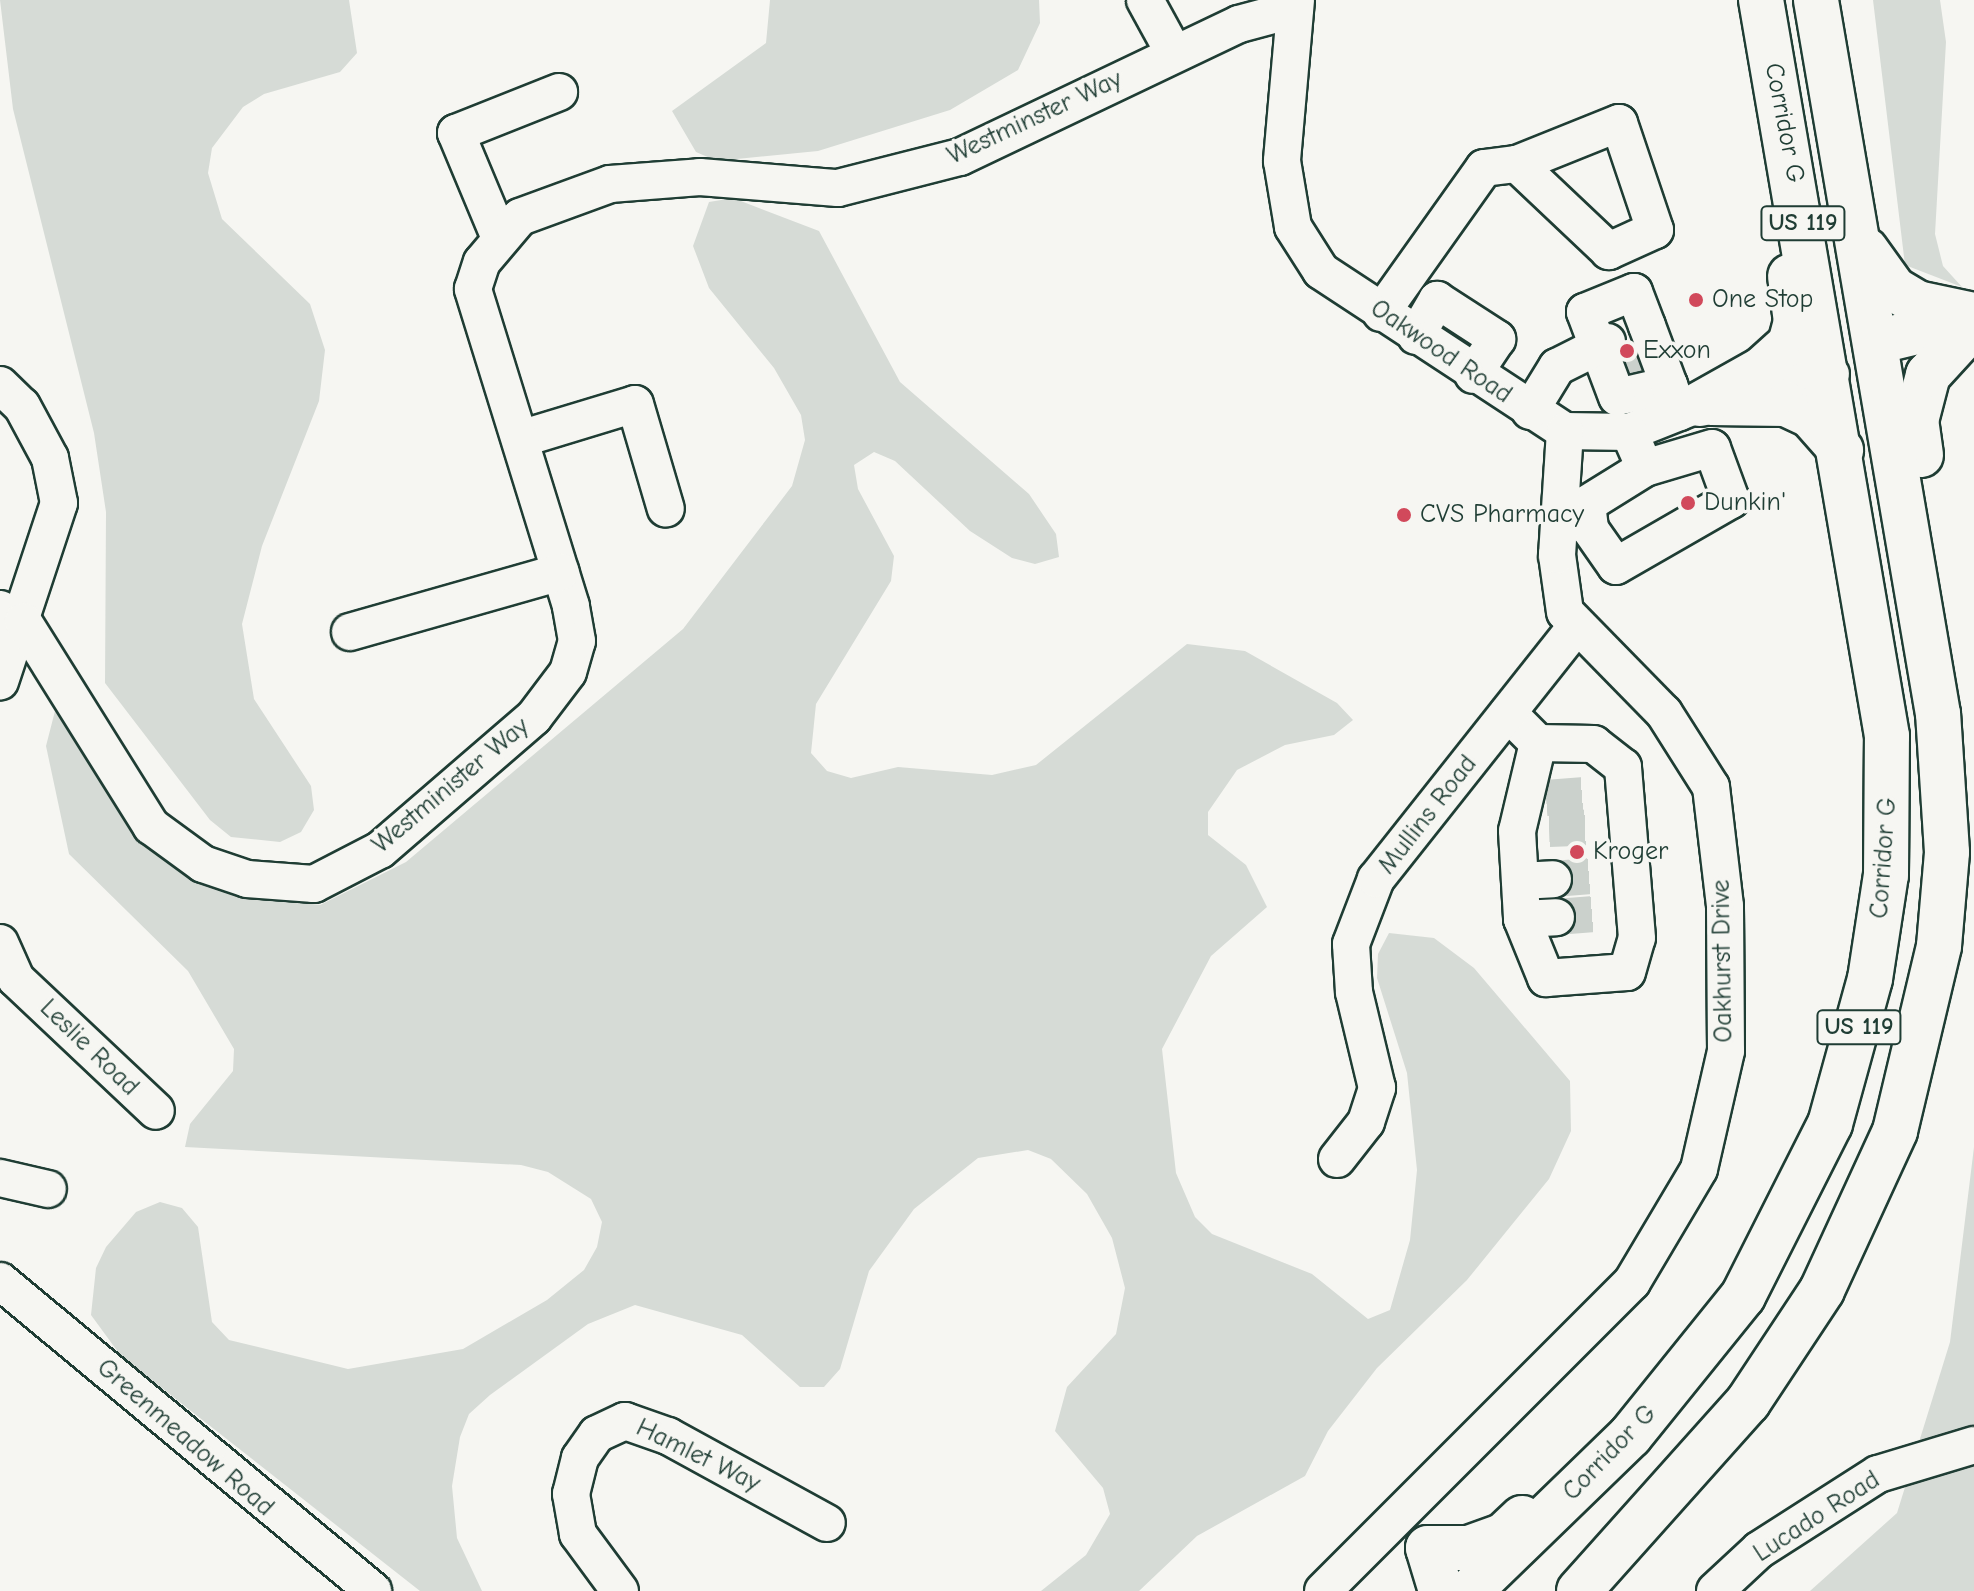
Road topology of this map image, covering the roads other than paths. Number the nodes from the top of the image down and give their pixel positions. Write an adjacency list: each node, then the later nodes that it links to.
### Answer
1 (1145, 0): 5 (street)
2 (1761, 0): 6 (main road, Corridor G / US 119)
3 (1816, 0): 10 (main road, Corridor G / US 119)
4 (1296, 4): 5 (street, Westminster Way); 11 (street, Oakwood Road)
5 (1174, 53): 9 (street, Westminster Way)
6 (1774, 71): 14 (main road); 15 (main road); 16 (main road, Corridor G / US 119)
7 (559, 92): 9 (street)
8 (1517, 164): 11 (street)
9 (500, 238): 21 (street, Westminster Way)
10 (1861, 242): 12 (main road); 14 (main road, Corridor G / US 119)
11 (1381, 313): 18 (street, Oakwood Road)
12 (1974, 316): 14 (main road)
13 (1974, 325): 33 (main road)
14 (1880, 341): 33 (main road, Corridor G / US 119)
15 (1647, 368): 16 (street, Oakwood Road); 18 (street); 20 (street, Oakwood Road); 22 (street); 23 (main road)
16 (1831, 374): 23 (main road, Corridor G / US 119); 33 (main road)
17 (0, 385): 28 (street)
18 (1530, 411): 19 (street, Oakwood Road)
19 (1565, 431): 20 (street, Oakwood Road); 29 (street, Oakhurst Drive)
20 (1629, 432): 24 (street)
21 (520, 439): 25 (street); 26 (street, Westminster Way)
22 (1712, 448): 24 (street); 24 (street)
23 (1841, 450): 41 (main road, Corridor G / US 119)
24 (1645, 468)
25 (666, 509)
26 (561, 572): 27 (street, Westminster Way); 30 (street)
27 (571, 606): 28 (street, Westminister Way)
28 (12, 615): 31 (street)
29 (1574, 629): 32 (street, Mullins Road); 44 (street, Oakhurst Drive)
30 (350, 632)
31 (0, 681)
32 (1508, 713): 34 (street); 37 (street, Mullins Road)
33 (1938, 714): 50 (main road, Corridor G / US 119)
34 (1538, 743): 34 (street)
35 (0, 943): 36 (street, Leslie Road)
36 (156, 1111)
37 (1337, 1159)
38 (0, 1178): 39 (street)
39 (48, 1189)
40 (2, 1283): 45 (street, Greenmeadow Road)
41 (1743, 1296): 44 (main road); 49 (main road, Corridor G / US 119)
42 (1974, 1445): 51 (street, Lucado Road)
43 (827, 1523): 46 (street, Hamlet Way)
44 (1413, 1534): 47 (street, Oakhurst Drive); 48 (main road)
45 (373, 1591)
46 (620, 1591)
47 (1323, 1591)
48 (1441, 1591)
49 (1470, 1591)
50 (1579, 1591)
51 (1715, 1591)

